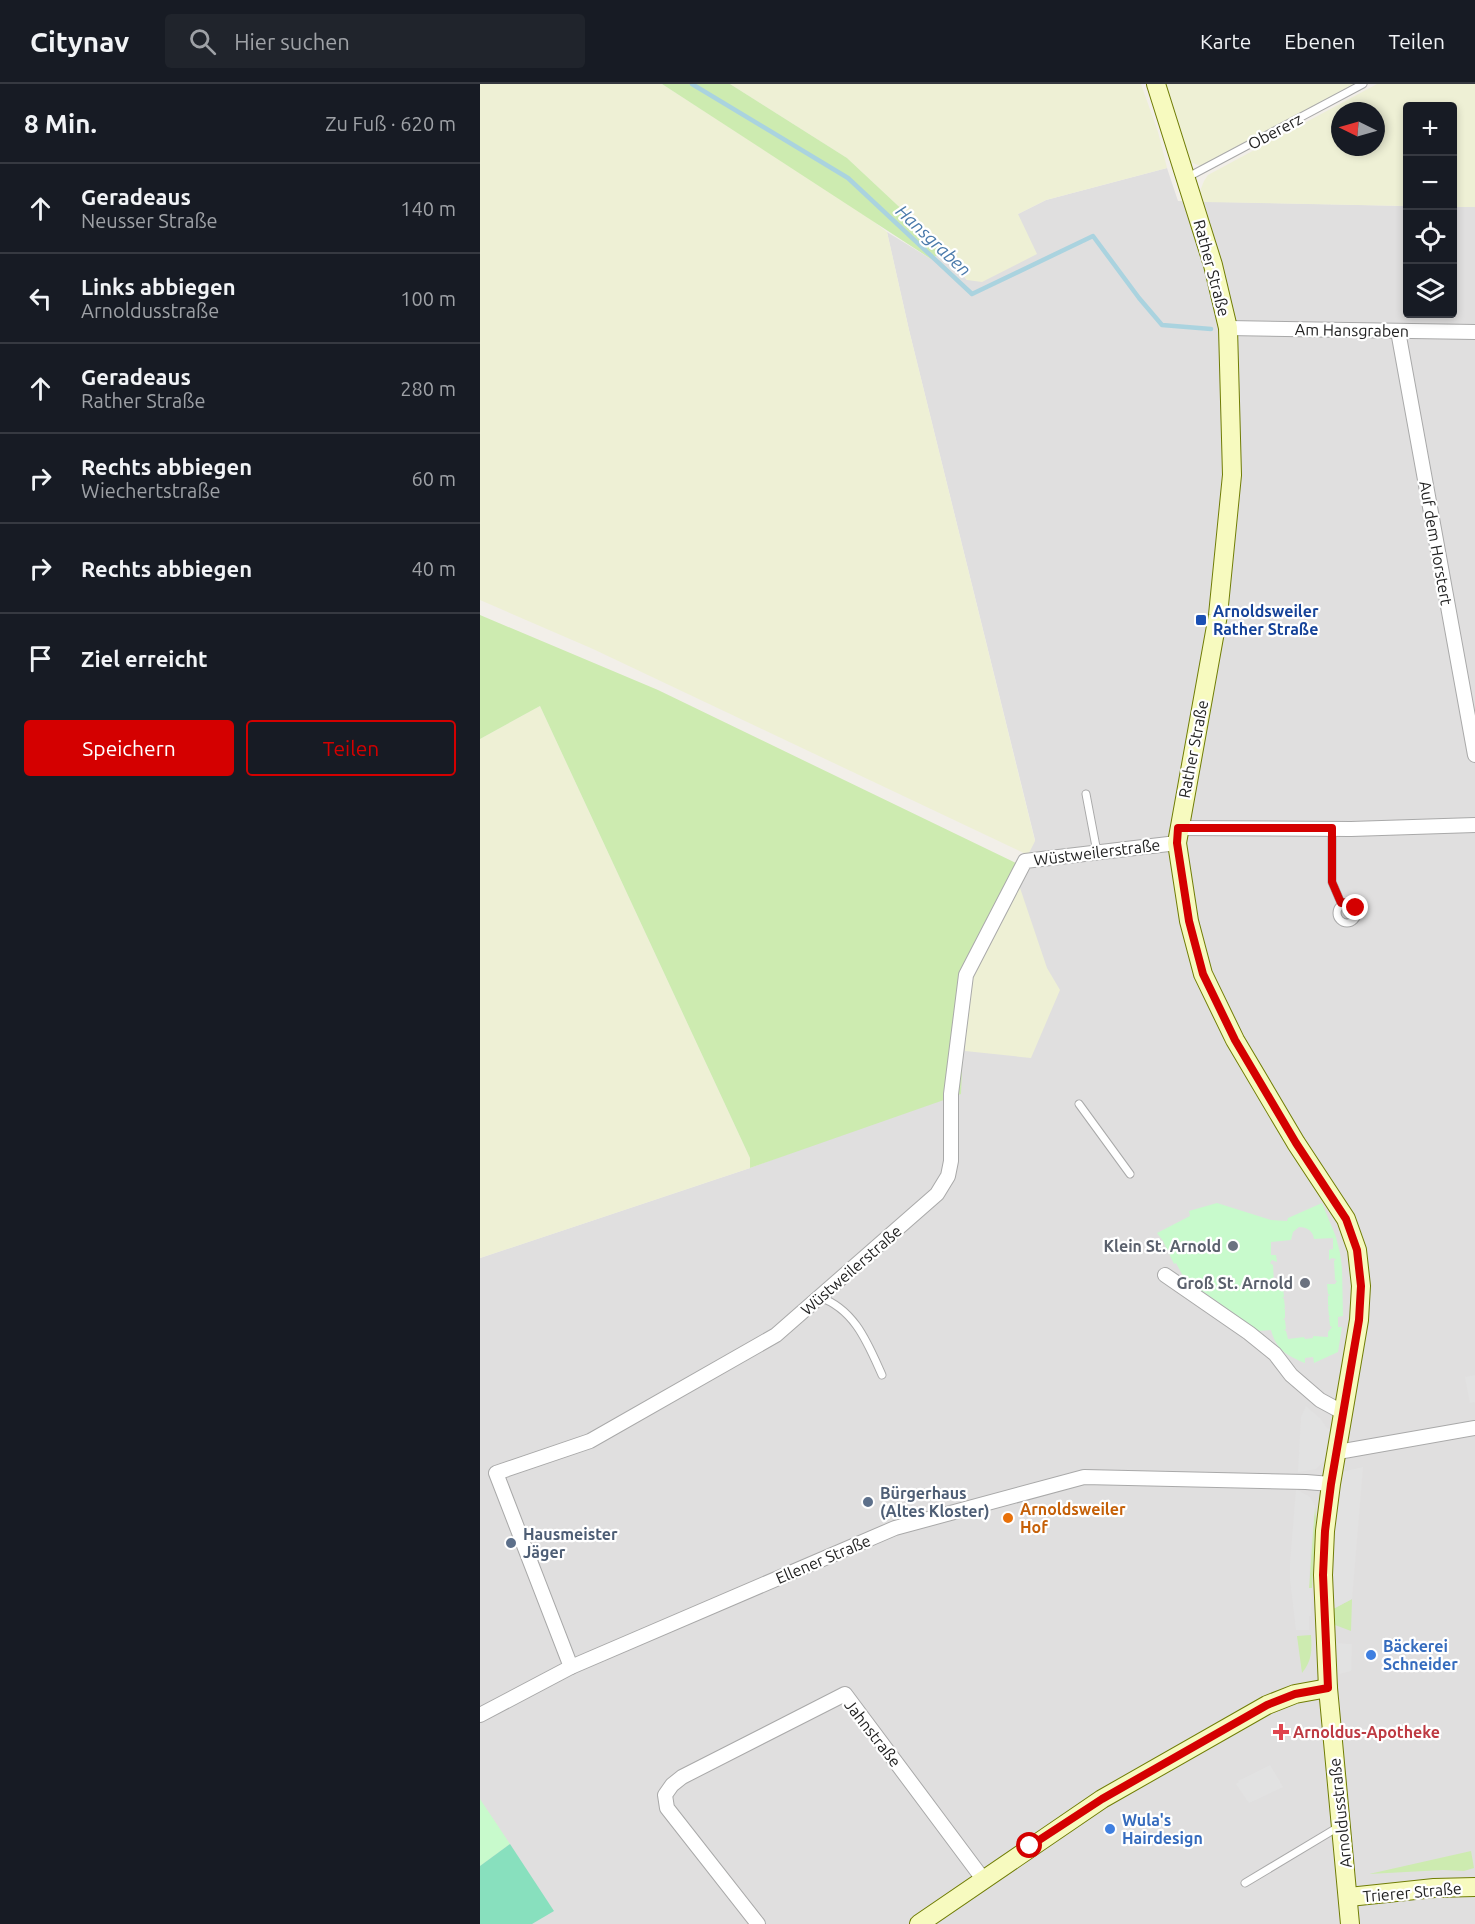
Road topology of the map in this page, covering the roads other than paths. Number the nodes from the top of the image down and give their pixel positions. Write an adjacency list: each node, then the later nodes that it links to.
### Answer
1 (1156, 84): 3 (main road, Rather Straße)
2 (1363, 84): 3 (lane, Obererz)
3 (1187, 178): 4 (main road, Rather Straße)
4 (1228, 328): 5 (street, Am Hansgraben); 11 (main road, Rather Straße)
5 (1398, 331): 6 (street, Am Hansgraben); 7 (street, Auf dem Horstert)
6 (1475, 332)
7 (1475, 755)
8 (1086, 794): 12 (lane)
9 (1475, 825): 10 (street, Wüstweilerstraße)
10 (1332, 828): 11 (street, Wüstweilerstraße); 13 (lane)
11 (1177, 835): 12 (street, Wüstweilerstraße); 19 (main road, Rather Straße)
12 (1097, 852): 17 (street, Wüstweilerstraße)
13 (1341, 903)
14 (1079, 1104): 15 (lane)
15 (1130, 1174)
16 (1165, 1275): 19 (street)
17 (819, 1297): 18 (lane); 23 (street, Wüstweilerstraße)
18 (882, 1375)
19 (1344, 1413): 21 (main road, Rather Straße)
20 (1475, 1428): 21 (street)
21 (1338, 1452): 22 (main road, Arnoldusstraße)
22 (1331, 1484): 23 (street, Ellener Straße); 24 (main road, Arnoldusstraße)
23 (571, 1667): 25 (street, Ellener Straße)
24 (1328, 1688): 26 (main road, Arnoldusstraße); 27 (main road)
25 (480, 1715)
26 (1342, 1825): 28 (lane); 30 (main road, Arnoldusstraße)
27 (983, 1879): 31 (street, Jahnstraße); 32 (main road)
28 (1245, 1883)
29 (1475, 1887): 30 (main road, Trierer Straße)
30 (1348, 1897): 33 (main road, Arnoldusstraße)
31 (758, 1924)
32 (918, 1924)
33 (1350, 1924)

